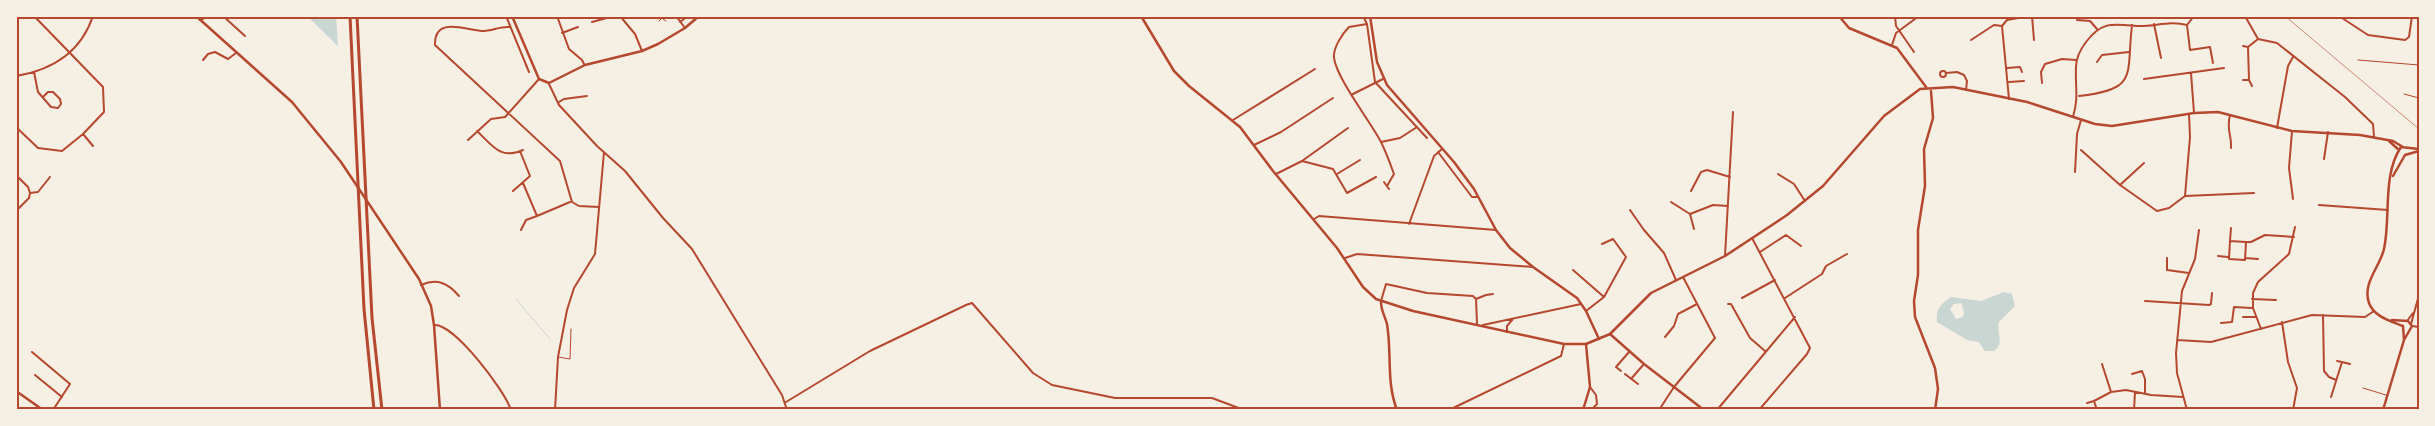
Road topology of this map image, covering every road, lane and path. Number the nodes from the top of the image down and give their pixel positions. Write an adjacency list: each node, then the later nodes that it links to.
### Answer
1 (34, 16): 58 (street)
2 (92, 16): 58 (street)
3 (196, 16): 28 (main road)
4 (209, 16): 28 (street)
5 (222, 16): 45 (street)
6 (350, 16): 281 (highway)
7 (357, 16): 282 (highway)
8 (506, 16): 38 (street)
9 (512, 16): 59 (main road)
10 (556, 16): 44 (street)
11 (614, 16): 32 (street)
12 (620, 16): 54 (street)
13 (676, 16): 33 (street)
14 (688, 16): 33 (street)
15 (699, 16): 41 (main road)
16 (1141, 16): 110 (main road)
17 (1363, 16): 34 (street)
18 (1370, 16): 80 (main road)
19 (1839, 16): 50 (main road)
20 (1894, 16): 43 (street)
21 (1919, 16): 43 (street)
22 (2031, 16): 39 (street); 48 (street)
23 (2194, 16): 36 (street)
24 (2246, 16): 46 (street)
25 (2339, 16): 26 (street)
26 (2412, 16)
27 (663, 17): 30 (lane); 31 (lane)
28 (200, 20): 55 (main road)
29 (2077, 20): 42 (street)
30 (659, 21)
31 (666, 21)
32 (592, 22)
33 (680, 22): 41 (street)
34 (1367, 24): 85 (street); 95 (street)
35 (2154, 24): 36 (street); 37 (street); 62 (street)
36 (2187, 24): 52 (street)
37 (2132, 25): 42 (street); 57 (street)
38 (510, 26): 60 (street); 106 (street)
39 (2002, 26): 47 (street); 70 (street)
40 (578, 27): 44 (street)
41 (685, 28): 54 (main road)
42 (2097, 29): 64 (street)
43 (1899, 31): 50 (street); 56 (street)
44 (562, 33): 68 (street)
45 (245, 36)
46 (2258, 39): 53 (street); 61 (street)
47 (1971, 40)
48 (2034, 40)
49 (2210, 42): 52 (street)
50 (1892, 45): 92 (main road)
51 (2243, 46): 53 (street)
52 (2210, 47): 67 (street)
53 (2248, 47): 83 (street)
54 (642, 51): 68 (main road)
55 (236, 52): 63 (street); 203 (main road)
56 (1914, 52)
57 (2129, 52): 66 (street); 98 (street)
58 (70, 53): 73 (street); 119 (street)
59 (527, 54): 60 (street); 79 (main road)
60 (522, 56): 74 (street)
61 (2293, 57): 88 (street); 121 (street)
62 (2161, 58)
63 (203, 60)
64 (2076, 60): 90 (street); 98 (street)
65 (2358, 60): 69 (lane)
66 (2097, 62)
67 (2213, 63)
68 (585, 65): 89 (main road)
69 (2419, 65)
70 (2007, 68): 75 (street); 86 (street)
71 (2224, 68): 76 (street)
72 (1315, 69): 110 (street)
73 (34, 72): 78 (street); 99 (street)
74 (528, 72)
75 (2022, 72)
76 (2191, 72): 81 (street); 105 (street)
77 (1946, 73): 93 (street)
78 (16, 76)
79 (539, 79): 89 (main road); 106 (street)
80 (1383, 79): 85 (street); 128 (main road)
81 (2144, 79)
82 (2243, 80): 83 (street)
83 (2249, 80): 91 (street)
84 (2024, 81): 86 (street)
85 (1375, 82): 95 (street); 113 (street)
86 (2009, 82): 102 (street)
87 (2282, 82): 88 (street)
88 (2286, 82): 115 (street)
89 (548, 83): 103 (street)
90 (2042, 83)
91 (2252, 86)
92 (1926, 87): 93 (main road); 94 (street); 163 (main road)
93 (1966, 90): 102 (main road)
94 (1930, 91): 296 (main road)
95 (1353, 94): 124 (street)
96 (2404, 94): 101 (lane)
97 (587, 96): 103 (street)
98 (2078, 96): 109 (street)
99 (43, 97): 99 (street)
100 (1333, 98): 125 (street)
101 (2419, 98)
102 (2009, 99): 109 (main road)
103 (558, 103): 135 (street)
104 (1733, 112): 149 (street)
105 (2194, 113): 107 (main road); 108 (main road)
106 (508, 114): 116 (street); 168 (street)
107 (2189, 114): 111 (main road); 160 (street)
108 (2230, 114): 115 (main road); 129 (street)
109 (2073, 117): 111 (main road)
110 (1233, 120): 125 (main road)
111 (2081, 120): 142 (street)
112 (16, 127): 119 (street)
113 (1417, 127): 120 (street); 124 (street)
114 (1348, 128): 140 (street)
115 (2277, 128): 117 (main road)
116 (477, 131): 122 (street); 134 (street)
117 (2292, 131): 118 (main road); 162 (street)
118 (2328, 132): 121 (main road); 139 (street)
119 (83, 134): 126 (street)
120 (1427, 138)
121 (2374, 138): 123 (main road)
122 (468, 140)
123 (2385, 140): 127 (main road); 133 (main road)
124 (1381, 142): 154 (street)
125 (1254, 145): 143 (main road)
126 (93, 146)
127 (2403, 147): 132 (main road); 133 (main road); 137 (main road)
128 (1442, 148): 136 (street); 161 (main road)
129 (2231, 148)
130 (523, 150): 134 (street)
131 (2081, 150): 153 (street)
132 (2419, 150): 137 (main road)
133 (2399, 151): 137 (main road); 150 (main road)
134 (520, 152): 152 (street)
135 (604, 152): 168 (street); 276 (street)
136 (1438, 152): 161 (street); 175 (street)
137 (2406, 154): 150 (main road)
138 (1360, 160): 144 (street)
139 (2324, 160)
140 (1302, 161): 143 (street); 144 (street)
141 (2144, 163): 153 (street)
142 (2075, 172)
143 (1276, 174): 174 (main road)
144 (1337, 174): 148 (street)
145 (1778, 174): 163 (street)
146 (16, 175): 158 (street)
147 (50, 177): 158 (street)
148 (1376, 177)
149 (1730, 177): 157 (street); 167 (street)
150 (2391, 180): 170 (main road)
151 (1384, 182): 154 (street)
152 (523, 183): 156 (street); 173 (street)
153 (2120, 185): 160 (street)
154 (1387, 186): 155 (street)
155 (1389, 189)
156 (513, 191)
157 (1691, 191)
158 (30, 193): 171 (street)
159 (2254, 193): 160 (street)
160 (2185, 196)
161 (1479, 198): 180 (main road)
162 (2293, 199)
163 (1805, 201): 183 (main road)
164 (570, 202): 173 (street)
165 (1671, 202): 172 (street)
166 (2319, 205): 170 (street)
167 (1728, 206): 172 (street); 190 (street)
168 (599, 207): 251 (street)
169 (1630, 210): 201 (street)
170 (2388, 210): 223 (main road)
171 (16, 211)
172 (1690, 214): 178 (street)
173 (537, 216): 179 (street)
174 (1314, 219): 175 (street); 193 (main road)
175 (1409, 224): 180 (street)
176 (2295, 227): 182 (street)
177 (2231, 228): 184 (street)
178 (1694, 229)
179 (521, 230)
180 (1496, 230): 197 (main road)
181 (2199, 230): 199 (street)
182 (2294, 237): 185 (street); 212 (street)
183 (1752, 238): 188 (street); 190 (main road)
184 (2230, 241): 185 (street); 192 (street)
185 (2246, 242): 195 (street)
186 (1602, 244): 208 (street)
187 (1801, 246): 188 (street)
188 (1760, 252): 202 (street)
189 (1847, 254): 210 (street)
190 (1725, 256): 200 (main road)
191 (2218, 256): 192 (street)
192 (2229, 257): 195 (street)
193 (1344, 258): 197 (street); 215 (main road)
194 (2167, 258): 199 (street)
195 (2245, 258): 196 (street)
196 (2258, 259)
197 (1533, 267): 216 (main road)
198 (1573, 270): 208 (street)
199 (2189, 273): 219 (street)
200 (1683, 277): 201 (main road); 217 (street)
201 (1676, 280): 241 (main road)
202 (1775, 280): 209 (street); 210 (street)
203 (421, 285): 207 (street); 233 (main road)
204 (1493, 294): 211 (street)
205 (2212, 294): 219 (street)
206 (2419, 295): 221 (street)
207 (459, 296)
208 (1604, 297): 222 (street)
209 (1742, 298)
210 (1785, 298): 225 (street)
211 (1476, 299): 215 (street); 234 (street)
212 (2252, 299): 213 (street); 220 (street)
213 (2276, 300)
214 (2145, 301): 219 (street)
215 (1381, 302): 234 (main road); 288 (main road)
216 (1582, 304): 222 (main road); 228 (street)
217 (1697, 304): 242 (street); 265 (street)
218 (1728, 304): 248 (street)
219 (2182, 304): 244 (street)
220 (2253, 308): 227 (street); 232 (street)
221 (2414, 310): 230 (street); 235 (street)
222 (1586, 311): 243 (main road)
223 (2374, 311): 224 (street); 229 (main road)
224 (2323, 315): 231 (street); 262 (street)
225 (1796, 317): 248 (street); 295 (street)
226 (2243, 317): 227 (street)
227 (2256, 317): 239 (street)
228 (1513, 319): 234 (street); 240 (street)
229 (2391, 320): 230 (main road); 236 (main road)
230 (2406, 321): 235 (main road); 236 (main road)
231 (2282, 322): 239 (street); 300 (street)
232 (2221, 323)
233 (434, 325): 283 (main road); 284 (street)
234 (1479, 325): 240 (main road)
235 (2411, 326): 236 (main road); 237 (street); 245 (main road)
236 (2403, 327): 245 (main road)
237 (2419, 327)
238 (571, 329): 251 (lane)
239 (2261, 329): 244 (street)
240 (1507, 332): 246 (main road)
241 (1610, 334): 243 (main road); 250 (main road)
242 (1665, 336)
243 (1599, 339): 247 (main road)
244 (2177, 340): 273 (street)
245 (2404, 340): 271 (main road)
246 (1564, 344): 247 (main road); 289 (street)
247 (1586, 344): 264 (main road)
248 (1765, 351): 294 (street)
249 (32, 352): 272 (street)
250 (1629, 352): 254 (main road); 257 (street)
251 (558, 357): 285 (street)
252 (2337, 360): 253 (street)
253 (2342, 362): 256 (street); 262 (street)
254 (1644, 364): 261 (street); 265 (main road)
255 (2102, 364): 268 (street)
256 (2350, 364)
257 (1621, 371)
258 (1625, 374): 261 (street)
259 (2132, 374): 270 (street)
260 (35, 375): 272 (street)
261 (1631, 379): 263 (street)
262 (2336, 380): 274 (street)
263 (1638, 384)
264 (1590, 387): 290 (main road); 291 (street)
265 (1674, 387): 292 (street); 293 (main road)
266 (2363, 388): 271 (lane)
267 (16, 391): 278 (main road)
268 (2111, 392): 269 (street); 275 (street)
269 (2135, 392): 270 (street); 298 (street)
270 (2145, 394): 273 (street)
271 (2387, 396): 301 (main road)
272 (62, 397): 280 (street)
273 (2183, 397): 299 (street)
274 (2331, 397)
275 (2094, 401): 277 (street); 297 (street)
276 (786, 402): 286 (street); 287 (street)
277 (2087, 403)
278 (37, 408): 279 (main road)
279 (43, 410)
280 (53, 410)
281 (374, 410)
282 (382, 410)
283 (440, 410)
284 (511, 410)
285 (555, 410)
286 (787, 410)
287 (1244, 410)
288 (1397, 410)
289 (1449, 410)
290 (1583, 410)
291 (1591, 410)
292 (1659, 410)
293 (1704, 410)
294 (1716, 410)
295 (1759, 410)
296 (1935, 410)
297 (2097, 410)
298 (2134, 410)
299 (2187, 410)
300 (2293, 410)
301 (2383, 410)

